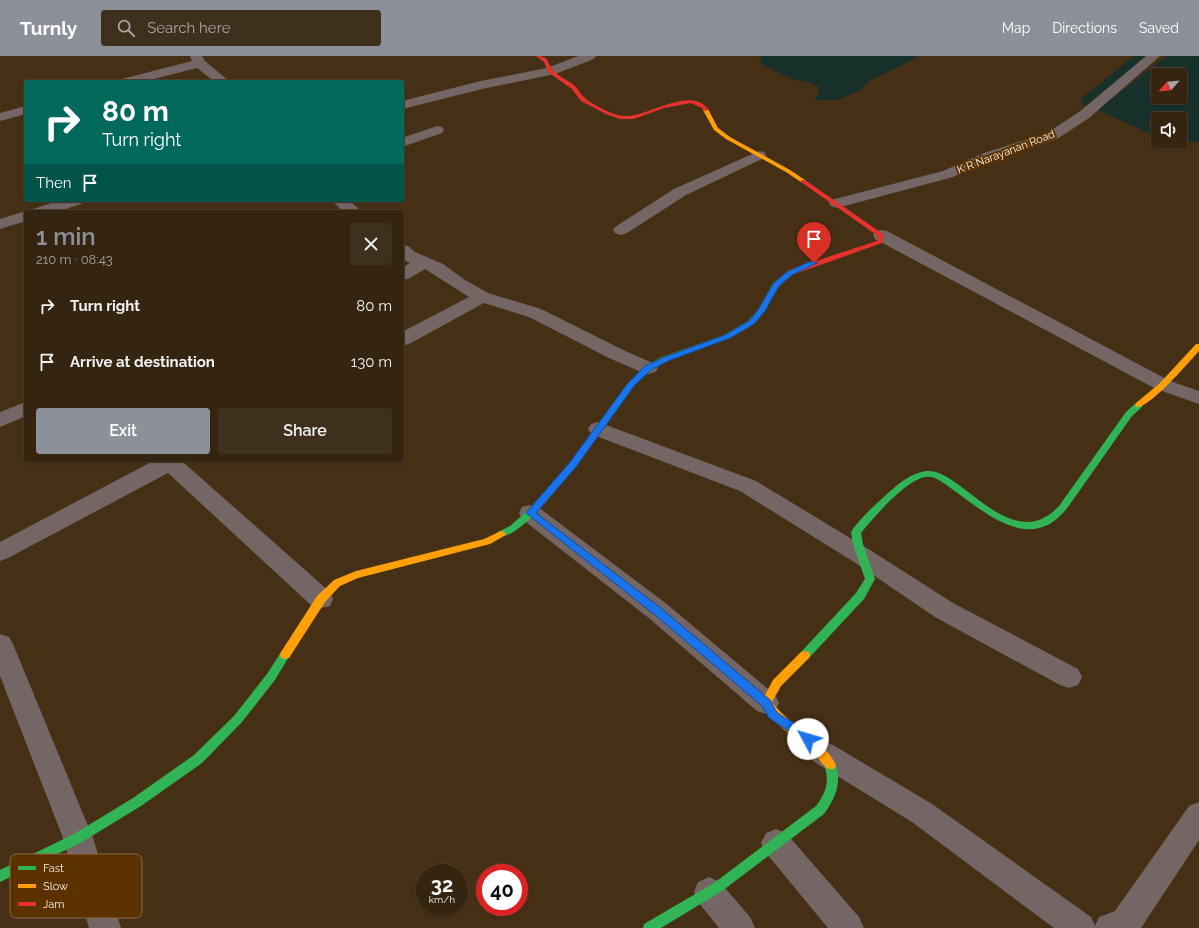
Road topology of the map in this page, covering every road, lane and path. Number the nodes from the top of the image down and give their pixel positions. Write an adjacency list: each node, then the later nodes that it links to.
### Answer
1 (539, 56): 5 (street)
2 (590, 56): 5 (street)
3 (1154, 56): 16 (street, K R Narayanan Road)
4 (199, 58): 6 (street); 7 (street)
5 (550, 71): 8 (street); 13 (street)
6 (133, 80)
7 (221, 80)
8 (404, 105)
9 (24, 111): 10 (street)
10 (0, 117)
11 (437, 130): 12 (street)
12 (404, 142)
13 (759, 155): 16 (street); 21 (street)
14 (72, 202): 17 (street)
15 (342, 202): 18 (street)
16 (837, 204): 22 (street)
17 (46, 210)
18 (352, 210)
19 (24, 217): 20 (street)
20 (0, 224)
21 (621, 230)
22 (881, 235): 29 (street); 30 (street)
23 (404, 252): 24 (street)
24 (424, 262): 25 (street); 26 (street)
25 (404, 274)
26 (482, 297): 27 (street); 29 (street)
27 (404, 339)
28 (1199, 346): 30 (street)
29 (648, 368): 34 (street)
30 (1163, 385): 31 (street); 39 (street)
31 (1199, 398)
32 (24, 409): 33 (street)
33 (0, 420)
34 (598, 429): 37 (street); 39 (street)
35 (168, 462): 38 (street)
36 (171, 462): 40 (street)
37 (530, 513): 40 (street); 43 (street)
38 (0, 552)
39 (862, 556): 42 (street); 43 (street)
40 (321, 599): 46 (street)
41 (0, 644): 46 (street)
42 (1068, 678)
43 (766, 703): 44 (street)
44 (823, 753): 47 (street); 58 (street)
45 (1199, 815): 59 (street)
46 (78, 838): 48 (street); 49 (street)
47 (776, 843): 52 (street); 57 (street)
48 (45, 854)
49 (83, 854)
50 (10, 871): 51 (street)
51 (0, 876)
52 (710, 892): 55 (street); 56 (street)
53 (102, 918): 54 (street)
54 (105, 928)
55 (649, 928)
56 (739, 928)
57 (848, 928)
58 (1080, 928)
59 (1110, 928)

